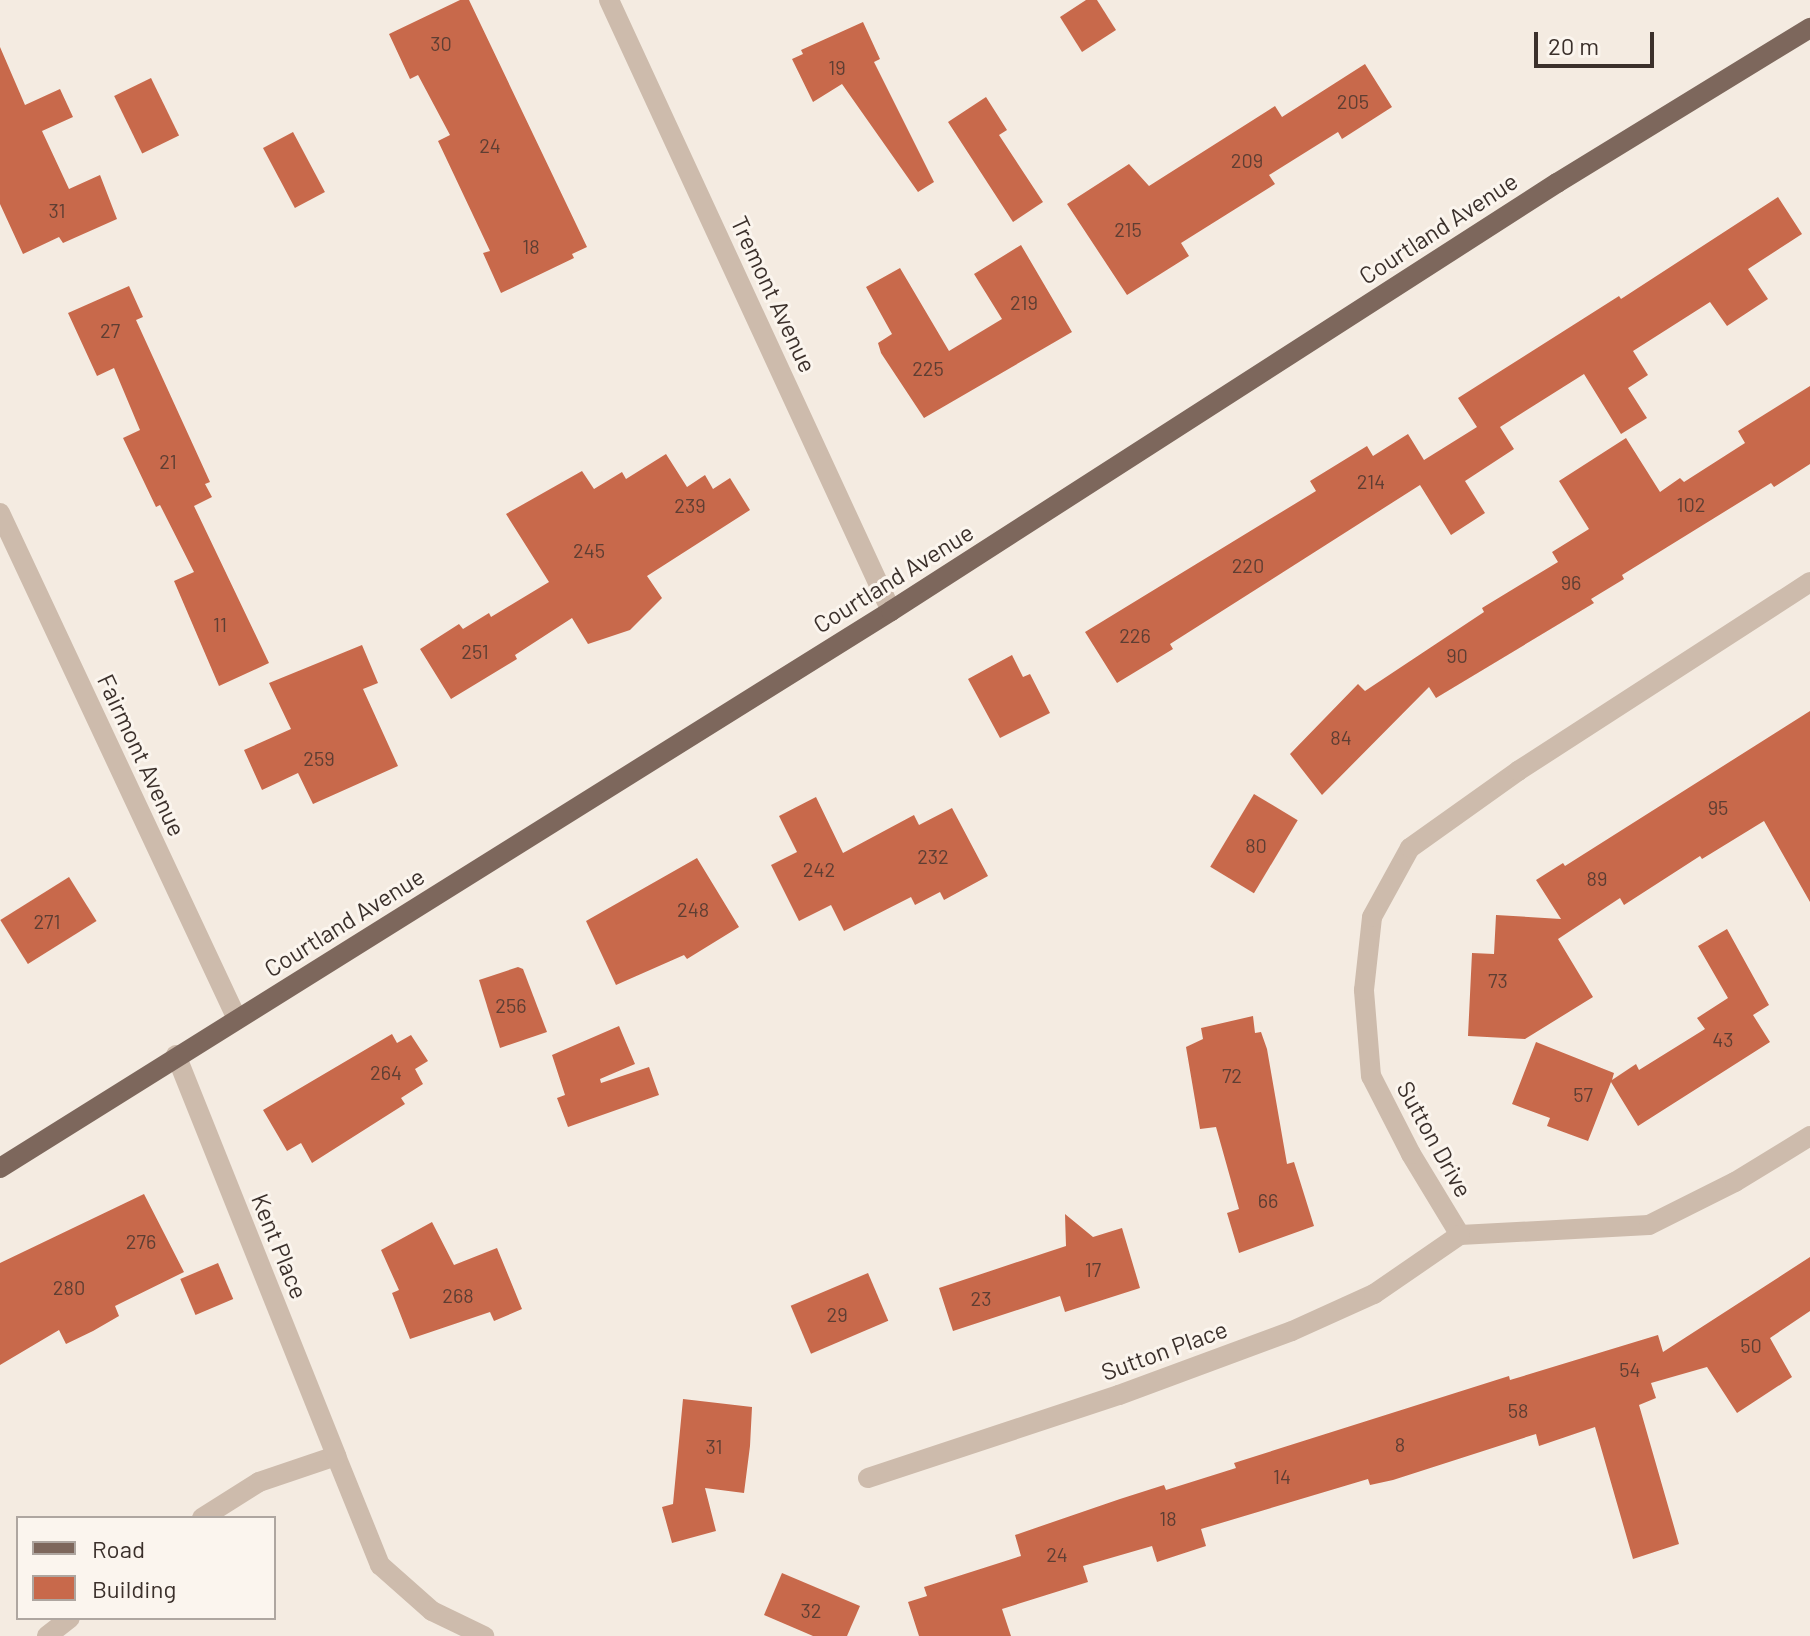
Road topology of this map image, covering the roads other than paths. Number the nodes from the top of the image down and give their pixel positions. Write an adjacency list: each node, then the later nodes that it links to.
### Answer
1 (609, 0): 5 (street, Tremont Avenue)
2 (1810, 28): 5 (main road, Courtland Avenue)
3 (0, 513): 6 (street, Fairmont Avenue)
4 (1810, 582): 10 (street, Sutton Drive)
5 (891, 611): 6 (main road, Courtland Avenue)
6 (237, 1019): 7 (main road, Courtland Avenue)
7 (176, 1055): 9 (main road, Courtland Avenue); 11 (street, Kent Place)
8 (1810, 1136): 10 (street, Sutton Drive)
9 (0, 1168)
10 (1460, 1235): 12 (street, Sutton Place)
11 (336, 1456): 13 (street); 16 (street, Kent Place)
12 (868, 1478)
13 (205, 1516)
14 (67, 1620): 15 (street)
15 (47, 1636)
16 (484, 1636)

